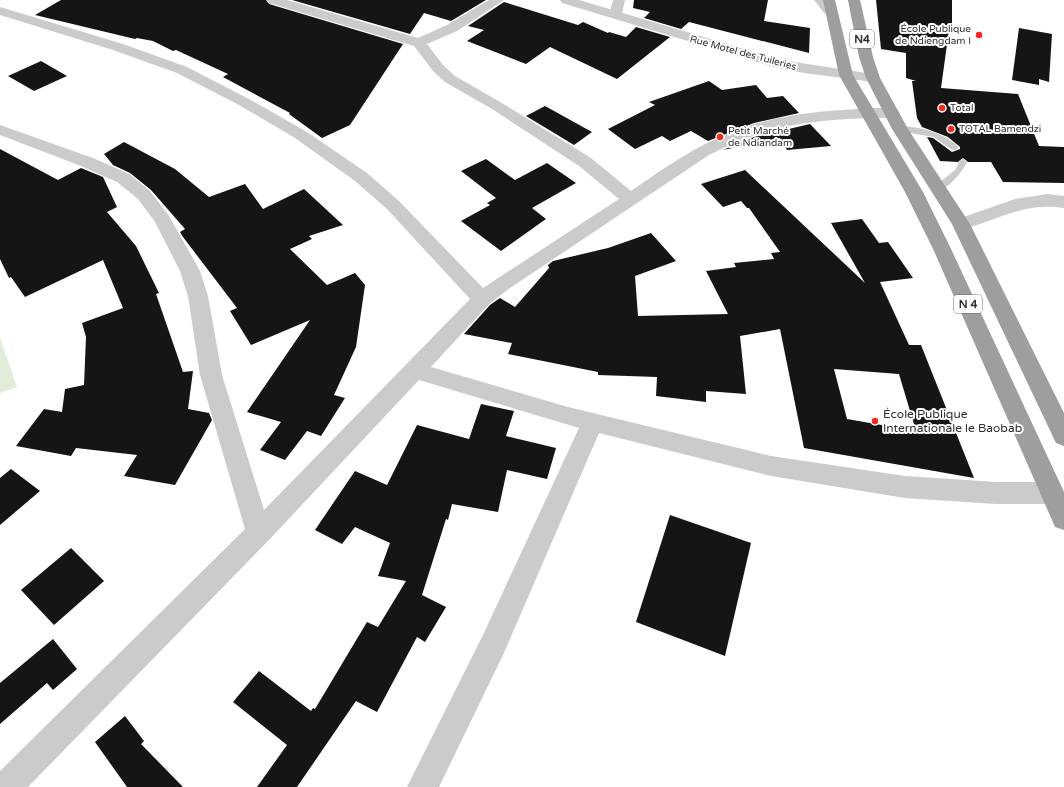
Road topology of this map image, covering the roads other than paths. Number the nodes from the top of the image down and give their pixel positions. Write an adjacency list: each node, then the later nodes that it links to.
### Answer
1 (273, 0): 10 (street)
2 (498, 0): 10 (street)
3 (566, 0): 9 (street, Rue Motel des Tuileries)
4 (619, 0): 9 (street)
5 (820, 0): 7 (street)
6 (854, 0): 12 (highway, N4)
7 (830, 6): 11 (highway, N4)
8 (0, 11): 22 (street)
9 (616, 15): 11 (street, Rue Motel des Tuileries)
10 (419, 43): 19 (street)
11 (846, 75): 12 (street, Rue Motel des Tuileries); 13 (highway, N 4)
12 (873, 78): 14 (highway, N 4)
13 (866, 113): 14 (street); 19 (street); 26 (highway, N 4)
14 (896, 121): 16 (lane); 18 (highway, N 4)
15 (0, 130): 28 (street)
16 (955, 148)
17 (963, 162): 18 (lane)
18 (938, 188): 21 (highway, N 4)
19 (630, 199): 22 (street)
20 (1064, 202): 21 (street)
21 (961, 224): 25 (highway, N 4)
22 (482, 299): 23 (street)
23 (414, 370): 24 (street); 28 (street)
24 (593, 422): 26 (street); 30 (street)
25 (1064, 436)
26 (1052, 493): 27 (highway, N 4)
27 (1064, 518)
28 (259, 533): 29 (street)
29 (6, 787)
30 (423, 787)

